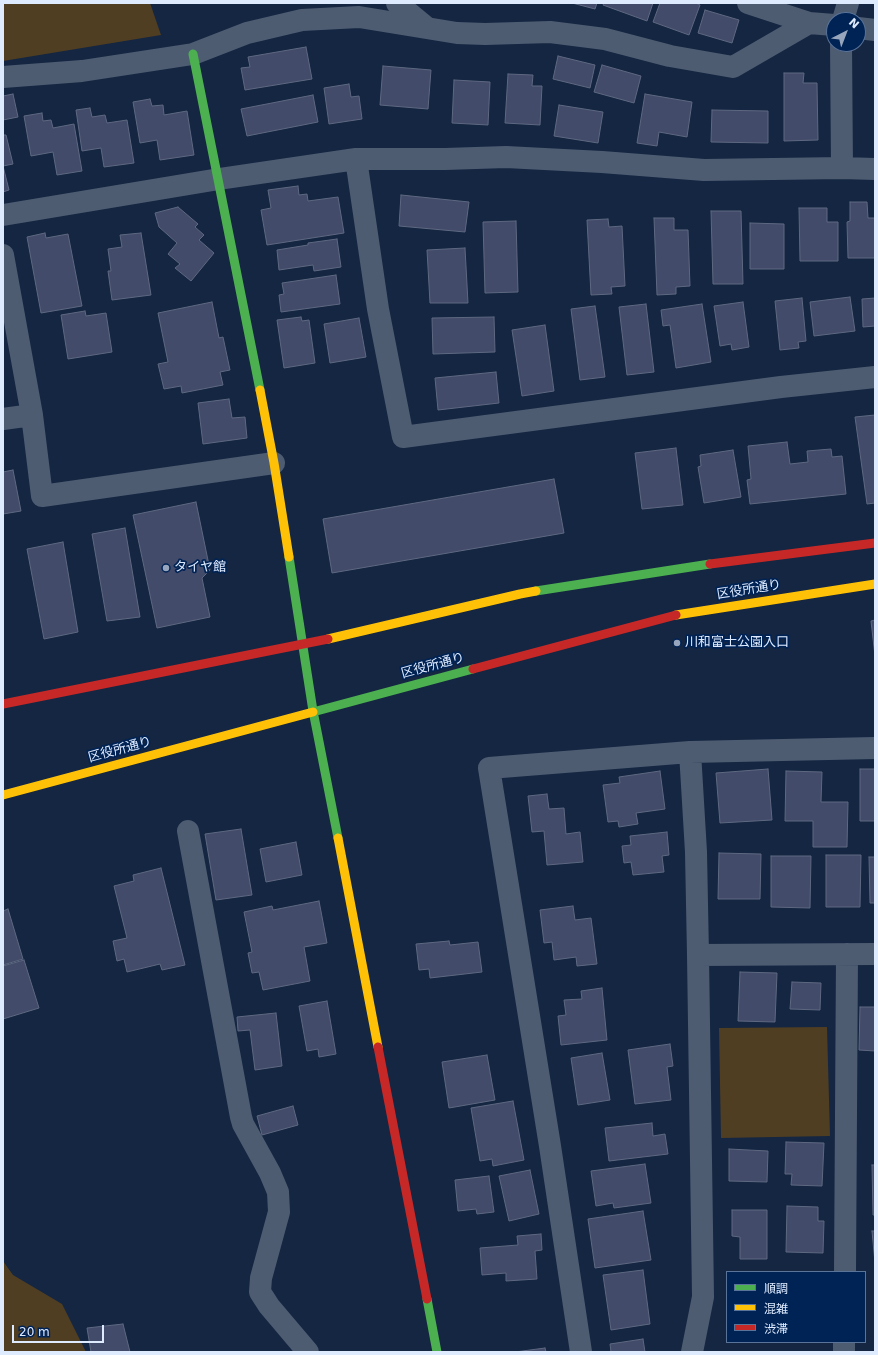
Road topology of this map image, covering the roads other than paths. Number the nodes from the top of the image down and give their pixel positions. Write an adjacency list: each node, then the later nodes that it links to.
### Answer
1 (398, 3): 5 (street)
2 (748, 3): 3 (street)
3 (809, 23): 4 (street); 5 (street)
4 (826, 24)
5 (426, 27): 7 (street)
6 (841, 52): 10 (street)
7 (193, 54): 8 (street); 12 (street)
8 (3, 77)
9 (356, 159): 10 (street); 12 (street); 15 (street)
10 (842, 168): 11 (street)
11 (875, 169)
12 (219, 179): 13 (street); 18 (street)
13 (3, 215)
14 (3, 255): 16 (street)
15 (875, 377)
16 (32, 415): 17 (street); 18 (street)
17 (3, 419)
18 (274, 463): 21 (street)
19 (875, 543): 21 (street)
20 (875, 584): 23 (street, 区役所通り)
21 (303, 644): 22 (street); 23 (street)
22 (3, 704)
23 (313, 711): 26 (street, 区役所通り); 33 (street)
24 (875, 748): 25 (street)
25 (690, 752): 30 (street); 34 (street)
26 (3, 794)
27 (188, 831): 32 (street)
28 (847, 954): 29 (street); 30 (street); 31 (street)
29 (875, 954)
30 (698, 955): 35 (street)
31 (845, 1271)
32 (308, 1352)
33 (437, 1352)
34 (581, 1352)
35 (692, 1352)

